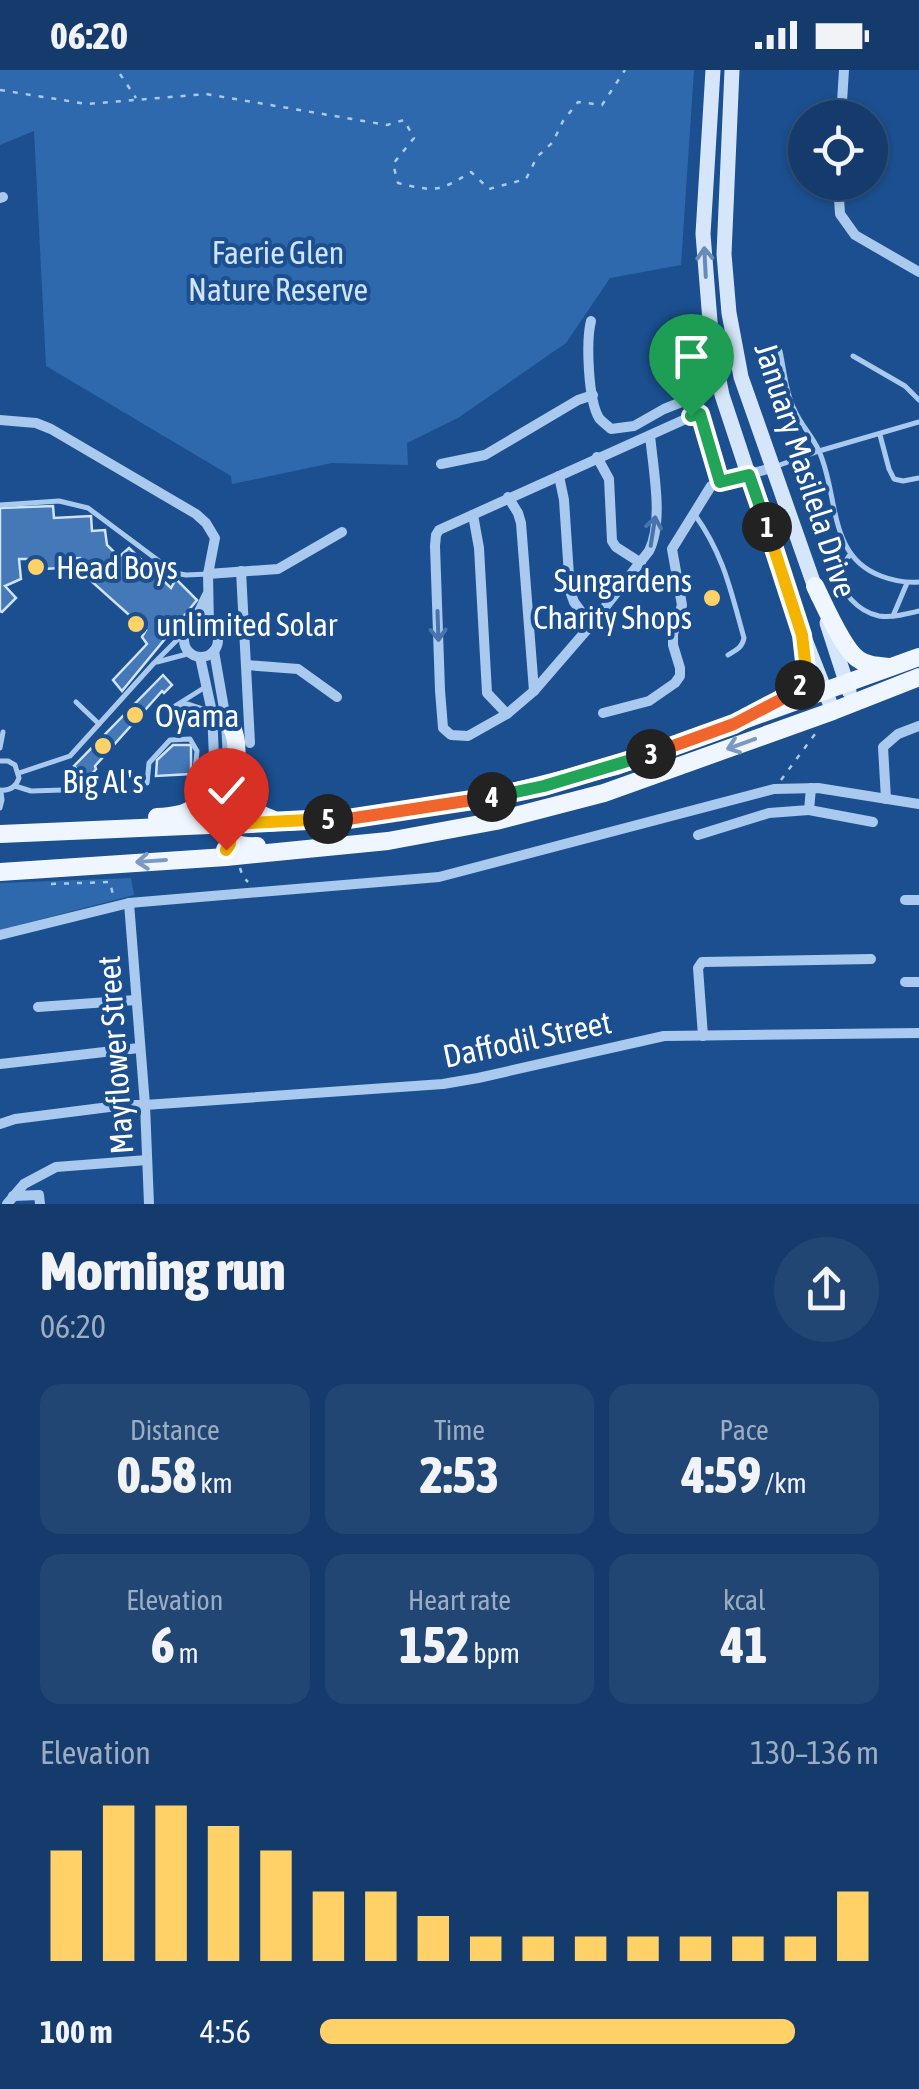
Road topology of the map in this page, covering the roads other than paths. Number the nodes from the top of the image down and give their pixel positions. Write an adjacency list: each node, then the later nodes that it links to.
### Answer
1 (713, 70): 21 (main road, January Masilela Drive, one-way to 1)
2 (732, 70): 20 (main road, January Masilela Drive)
3 (844, 70): 4 (street)
4 (843, 100)
5 (839, 200): 6 (street)
6 (919, 272)
7 (592, 321): 10 (street)
8 (780, 351): 17 (lane)
9 (853, 356): 11 (lane)
10 (593, 395): 12 (street); 19 (street)
11 (919, 400)
12 (700, 414): 16 (street); 24 (street)
13 (0, 420): 33 (street)
14 (919, 422): 15 (lane)
15 (879, 433): 17 (lane); 23 (lane)
16 (650, 435): 18 (street); 31 (street, one-way to 16)
17 (819, 451): 20 (lane); 30 (lane)
18 (597, 458): 22 (street); 31 (street)
19 (441, 464)
20 (772, 468): 21 (street); 36 (main road, January Masilela Drive)
21 (749, 475): 24 (street); 43 (main road, January Masilela Drive)
22 (559, 476): 25 (street); 40 (street)
23 (919, 478)
24 (720, 482): 27 (street)
25 (508, 497): 28 (street); 53 (street)
26 (0, 505): 33 (lane)
27 (693, 512): 45 (lane); 58 (street)
28 (473, 515): 59 (street); 59 (street, one-way to 59)
29 (342, 532): 32 (street)
30 (850, 554): 35 (lane); 39 (lane)
31 (641, 563): 40 (street)
32 (241, 571): 33 (street); 49 (street)
33 (208, 574): 37 (street)
34 (919, 582): 35 (lane)
35 (907, 583): 39 (lane)
36 (814, 586): 48 (main road); 50 (main road, January Masilela Drive)
37 (208, 594): 41 (street); 42 (street)
38 (919, 611): 39 (lane)
39 (892, 616)
40 (591, 625): 53 (street)
41 (209, 626): 42 (street); 44 (street)
42 (190, 628): 46 (street); 47 (lane)
43 (802, 635): 52 (main road, January Masilela Drive); 62 (main road)
44 (214, 651): 46 (street); 60 (street)
45 (728, 654)
46 (195, 655): 47 (lane); 51 (street)
47 (154, 663): 61 (lane)
48 (912, 663): 50 (main road); 56 (main road)
49 (246, 665): 54 (street); 65 (street)
50 (847, 684): 52 (main road); 56 (main road, January Masilela Drive)
51 (206, 686): 60 (street); 60 (lane)
52 (825, 690): 57 (main road, January Masilela Drive); 62 (main road)
53 (534, 692): 59 (street)
54 (337, 696)
55 (76, 702): 61 (lane)
56 (852, 703): 57 (main road)
57 (833, 711): 81 (main road, one-way to 81)
58 (603, 712)
59 (507, 714)
60 (219, 716): 67 (street); 79 (main road); 82 (street)
61 (99, 724): 68 (lane)
62 (734, 724): 79 (main road)
63 (919, 726): 75 (street)
64 (3, 732): 66 (lane)
65 (250, 743)
66 (0, 756): 68 (lane)
67 (214, 772): 82 (street); 83 (main road)
68 (19, 773): 71 (lane)
69 (194, 781): 70 (lane)
70 (147, 783)
71 (14, 786): 73 (lane); 74 (lane)
72 (811, 788): 75 (street); 78 (street); 90 (street)
73 (95, 789)
74 (0, 790): 77 (lane)
75 (886, 799): 76 (street)
76 (919, 804)
77 (0, 808)
78 (809, 810): 80 (street); 85 (street)
79 (276, 821): 82 (main road)
80 (873, 822)
81 (456, 828): 82 (main road); 86 (main road)
82 (226, 830): 83 (main road); 86 (main road)
83 (54, 832): 84 (main road)
84 (0, 834)
85 (698, 834)
86 (193, 858): 87 (main road, one-way to 87)
87 (0, 872)
88 (906, 900): 89 (street)
89 (919, 900)
90 (130, 902): 91 (street); 95 (street, Mayflower Street)
91 (0, 935)
92 (871, 959): 98 (street)
93 (904, 982): 94 (street)
94 (919, 982)
95 (136, 1000): 96 (street); 99 (street, Mayflower Street)
96 (38, 1007)
97 (919, 1033): 98 (street, Daffodil Street)
98 (703, 1036): 101 (street, Daffodil Street)
99 (140, 1048): 100 (street); 101 (street, Mayflower Street)
100 (0, 1064)
101 (145, 1105): 102 (street, Daffodil Street); 103 (street, Mayflower Street)
102 (0, 1124)
103 (147, 1160): 104 (street); 106 (street, Mayflower Street)
104 (10, 1200): 105 (street)
105 (40, 1204)
106 (149, 1204)

